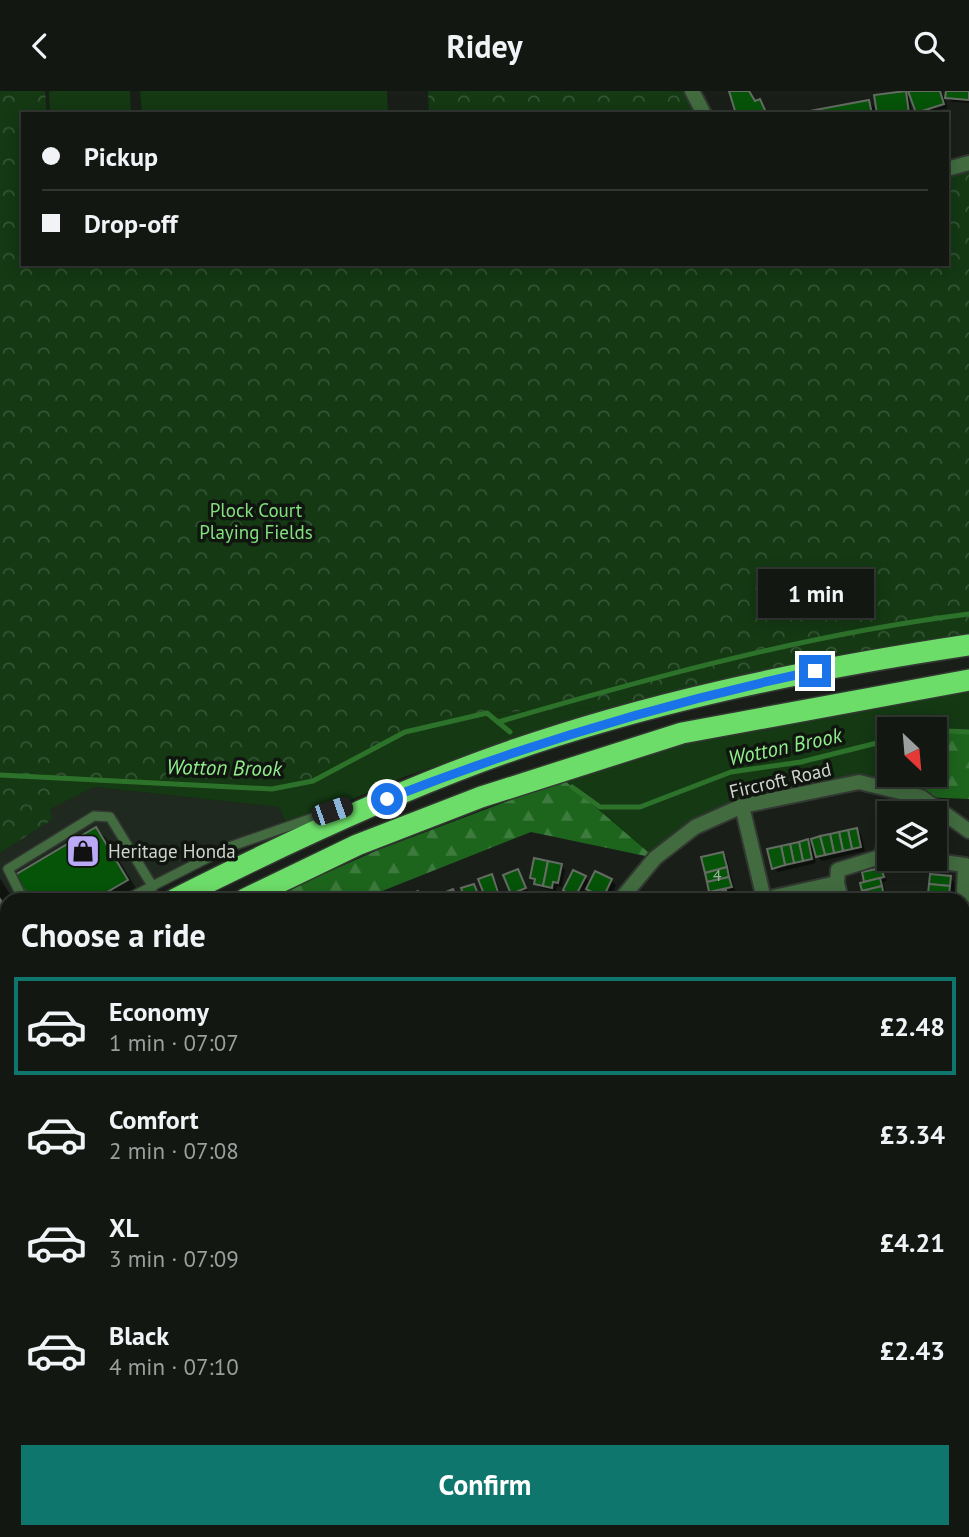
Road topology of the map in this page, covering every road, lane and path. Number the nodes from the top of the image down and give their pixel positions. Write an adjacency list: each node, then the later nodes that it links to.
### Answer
1 (692, 91): 2 (street)
2 (703, 112)
3 (969, 163): 4 (street)
4 (949, 168)
5 (969, 645): 7 (highway)
6 (969, 680): 17 (highway)
7 (481, 762): 13 (lane); 16 (highway)
8 (742, 806): 9 (street, Fircroft Road); 18 (street, Fircroft Road); 19 (street)
9 (969, 831)
10 (877, 858): 12 (street)
11 (947, 863): 22 (street)
12 (837, 883): 20 (street); 21 (street)
13 (153, 887): 14 (lane); 15 (lane)
14 (20, 893)
15 (140, 893)
16 (188, 893)
17 (257, 893)
18 (626, 893)
19 (764, 893)
20 (792, 893)
21 (840, 893)
22 (964, 893)

